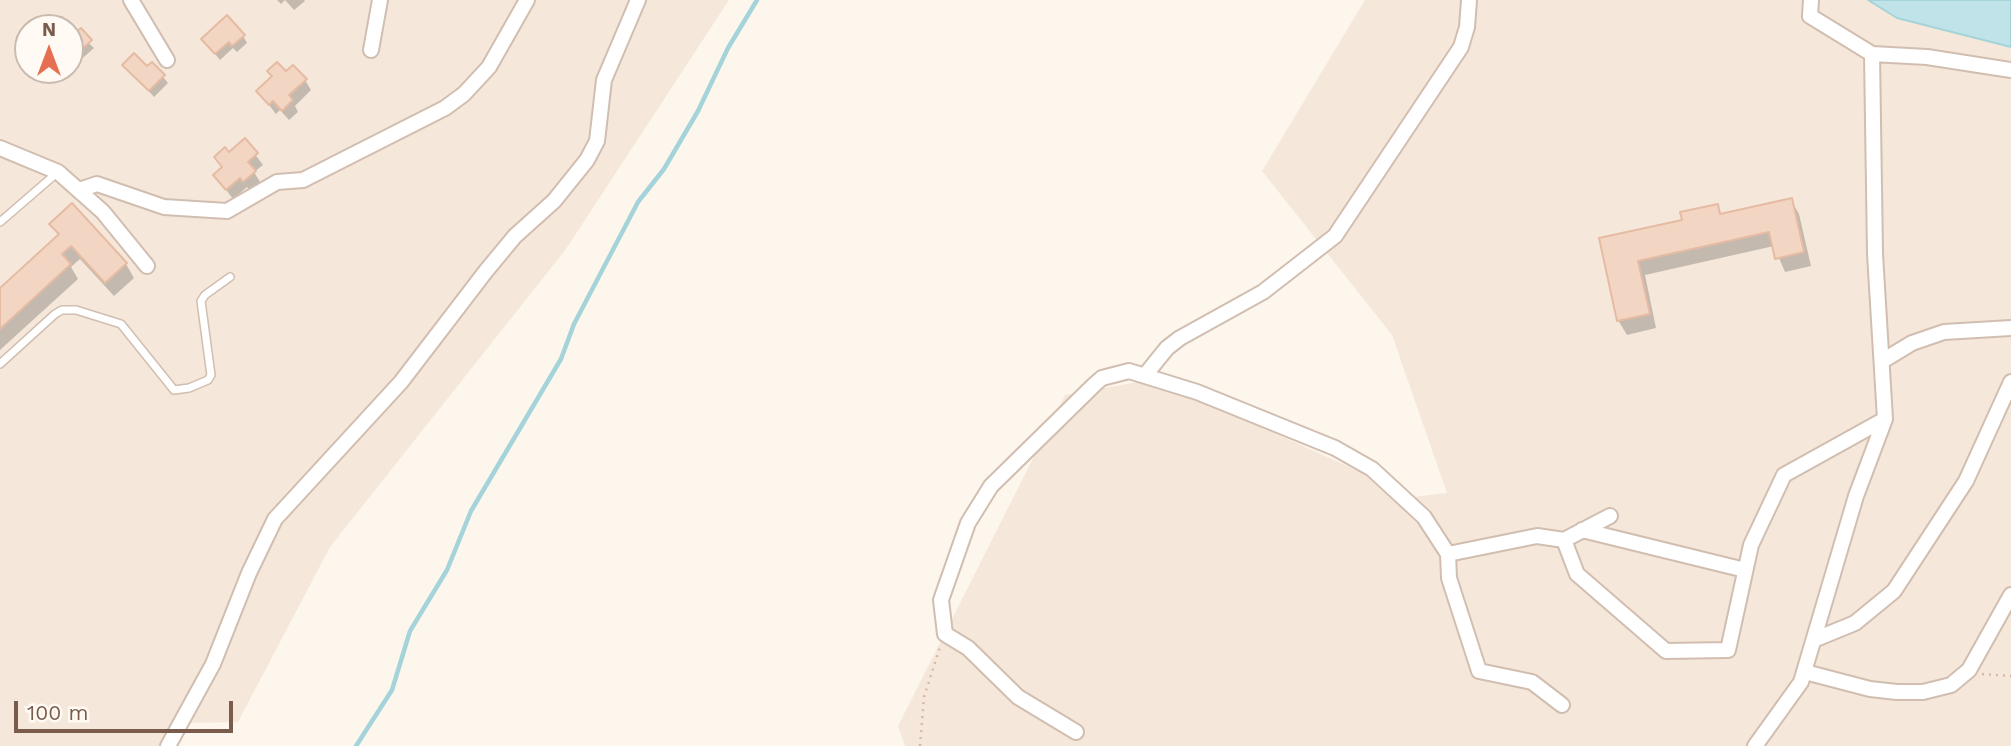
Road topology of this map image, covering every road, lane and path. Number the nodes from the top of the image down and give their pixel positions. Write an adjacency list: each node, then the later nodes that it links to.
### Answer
1 (131, 0): 9 (street)
2 (380, 0): 7 (street)
3 (527, 0): 13 (street)
4 (638, 0): 36 (street)
5 (1469, 0): 20 (street)
6 (1811, 0): 8 (street)
7 (371, 50)
8 (1872, 54): 10 (street); 18 (street)
9 (167, 60)
10 (2011, 70)
11 (0, 149): 12 (street)
12 (58, 172): 13 (street); 14 (lane)
13 (79, 190): 15 (street)
14 (0, 222)
15 (147, 266)
16 (230, 277): 19 (lane)
17 (2011, 328): 18 (street)
18 (1884, 360): 22 (street)
19 (0, 364)
20 (1146, 374): 26 (street); 29 (street)
21 (2011, 382): 30 (street)
22 (1885, 419): 27 (street); 30 (street)
23 (1610, 516): 24 (street)
24 (1583, 530): 25 (street); 27 (street)
25 (1564, 540): 26 (street); 27 (street)
26 (1448, 554): 34 (street)
27 (1745, 570)
28 (2011, 595): 31 (street)
29 (945, 634): 35 (street); 37 (path)
30 (1816, 639): 32 (street)
31 (1969, 670): 32 (street); 33 (path)
32 (1805, 672): 38 (street)
33 (2011, 676)
34 (1562, 705)
35 (1076, 732)
36 (169, 746)
37 (920, 746)
38 (1755, 746)

